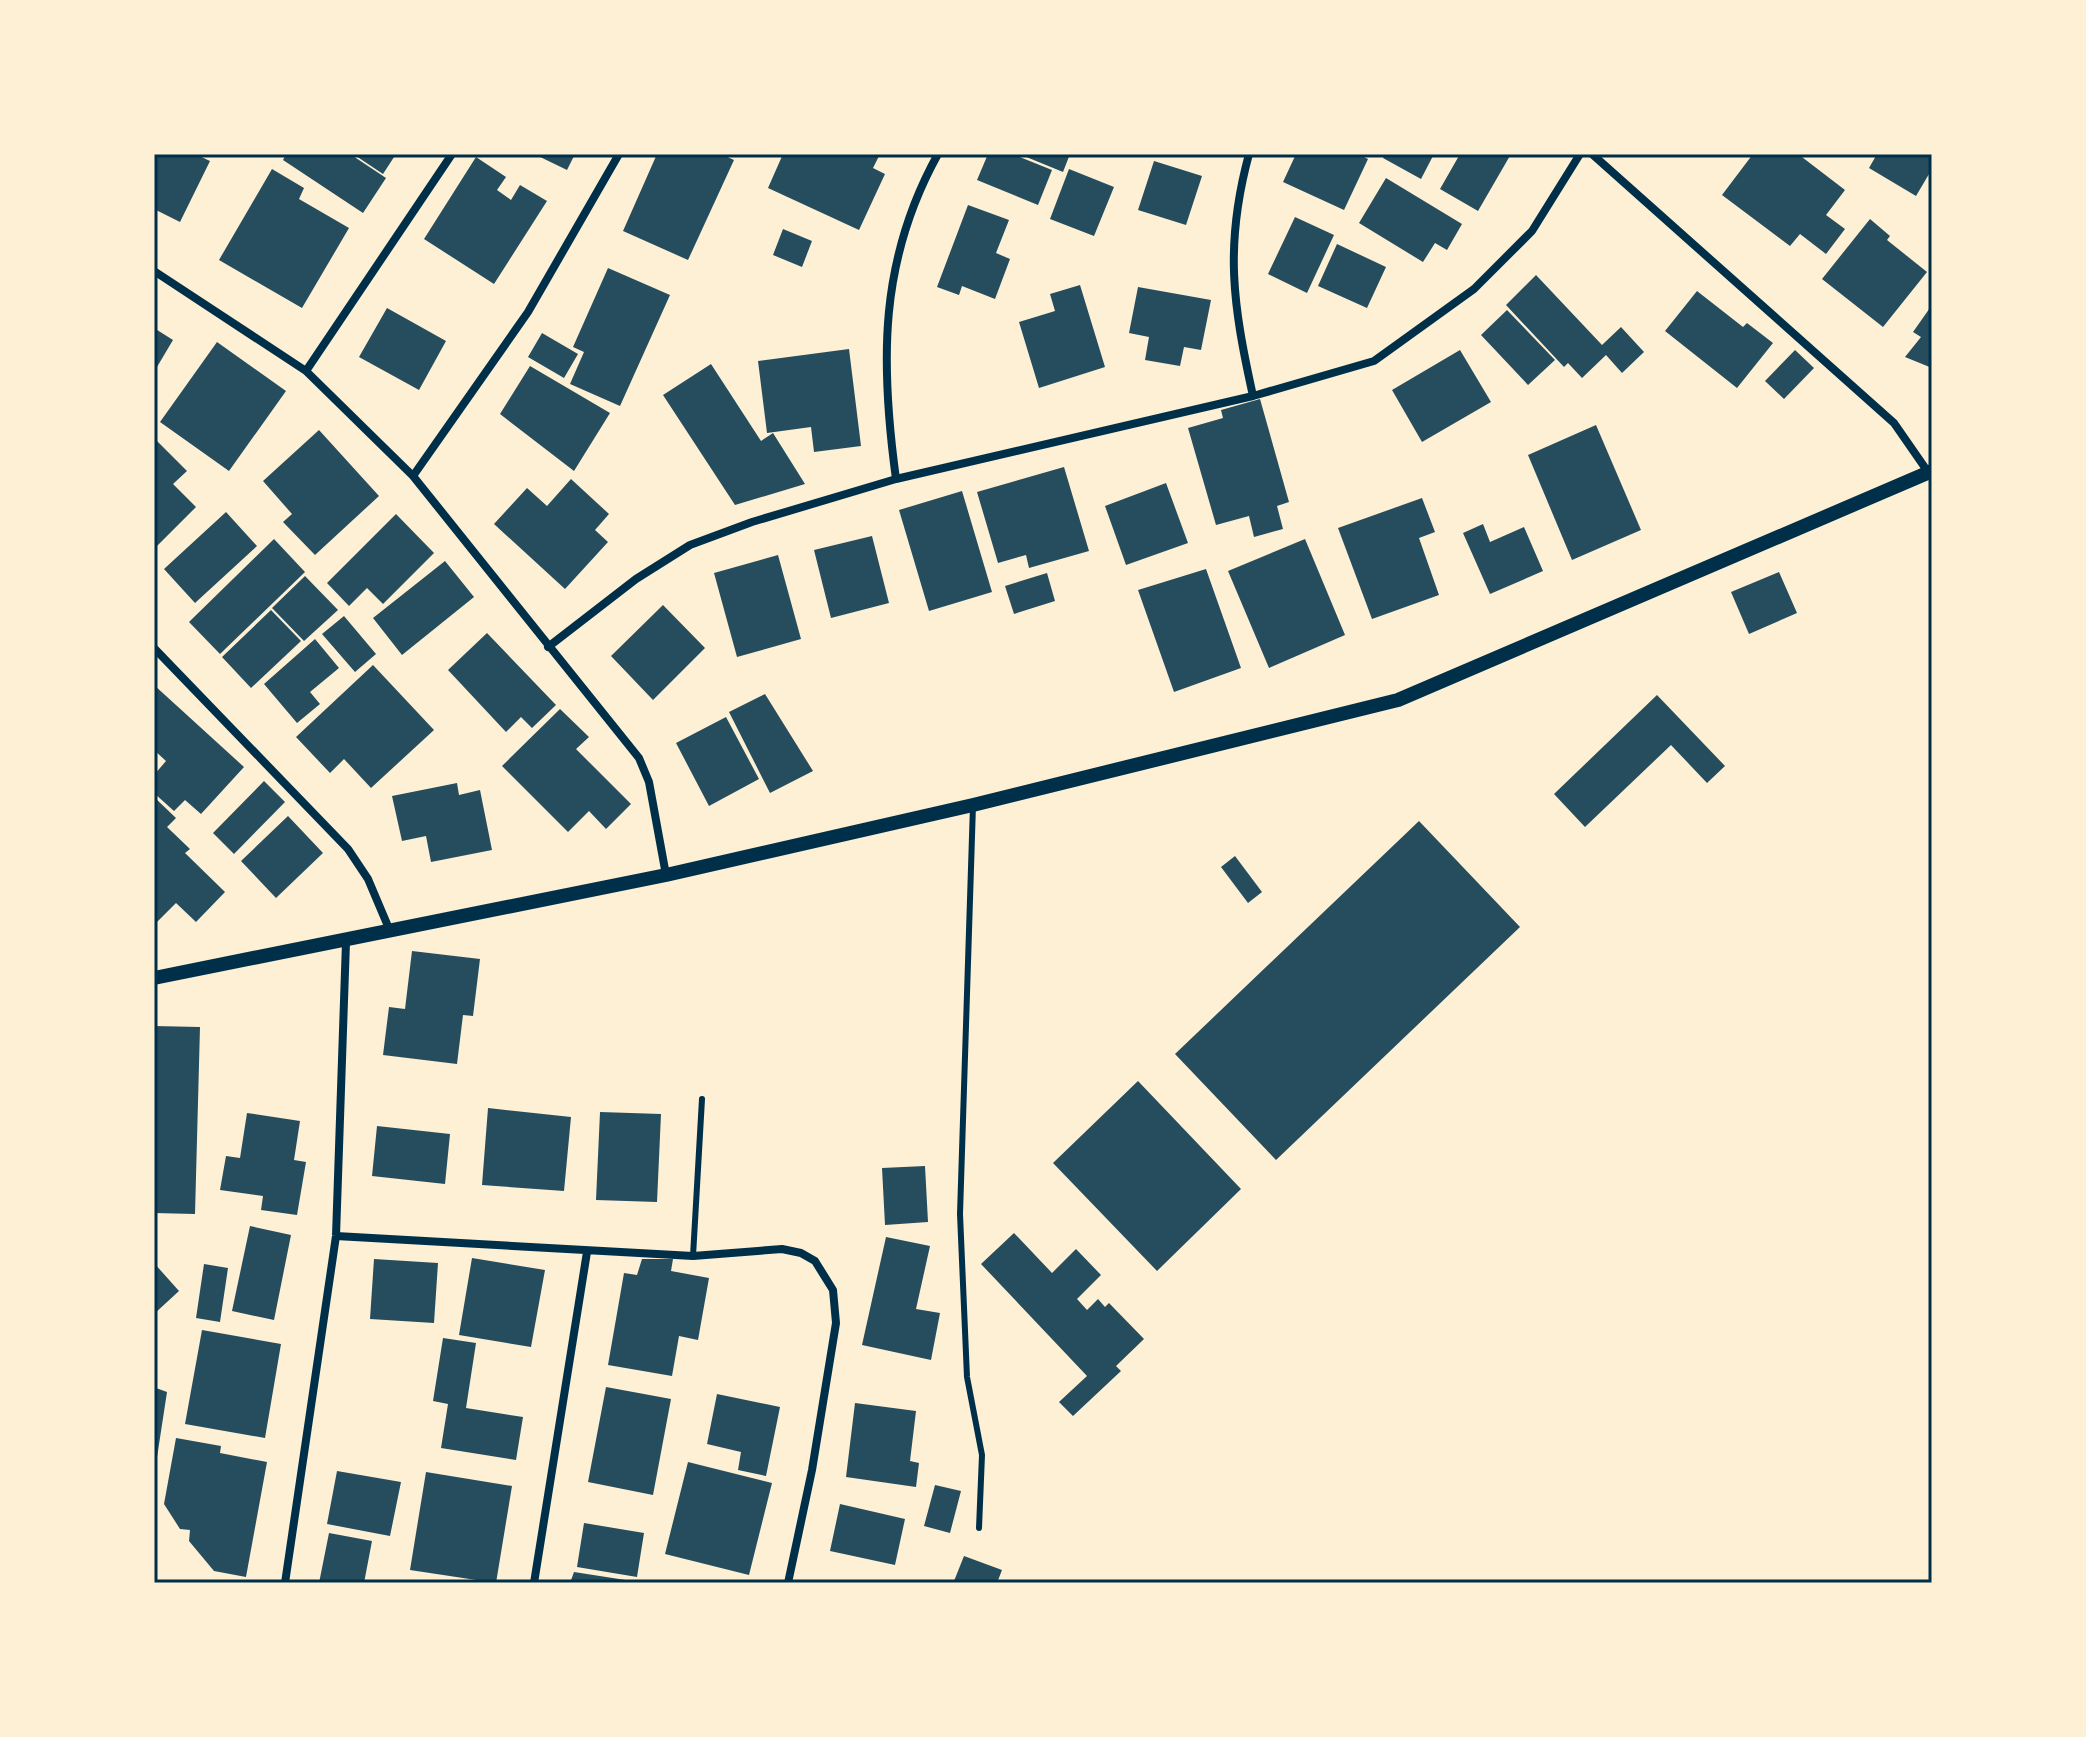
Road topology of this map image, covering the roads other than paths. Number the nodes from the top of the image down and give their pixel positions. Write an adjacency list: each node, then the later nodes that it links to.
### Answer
1 (452, 154): 8 (street)
2 (619, 154): 11 (street)
3 (938, 154): 12 (street)
4 (1249, 154): 9 (street)
5 (1580, 154): 9 (street)
6 (1592, 154): 10 (street)
7 (154, 271): 8 (street)
8 (306, 371): 11 (street)
9 (1253, 396): 12 (street)
10 (1930, 472): 15 (street)
11 (413, 476): 13 (street)
12 (896, 479): 13 (street)
13 (548, 647): 16 (street)
14 (154, 648): 17 (street)
15 (973, 805): 16 (street); 24 (lane)
16 (666, 875): 17 (street)
17 (390, 931): 18 (street)
18 (346, 942): 19 (street); 21 (street)
19 (154, 978)
20 (702, 1099): 23 (lane)
21 (336, 1236): 22 (street); 25 (street)
22 (587, 1252): 23 (street); 26 (street)
23 (693, 1256): 27 (street)
24 (979, 1528)
25 (285, 1583)
26 (534, 1583)
27 (788, 1583)

